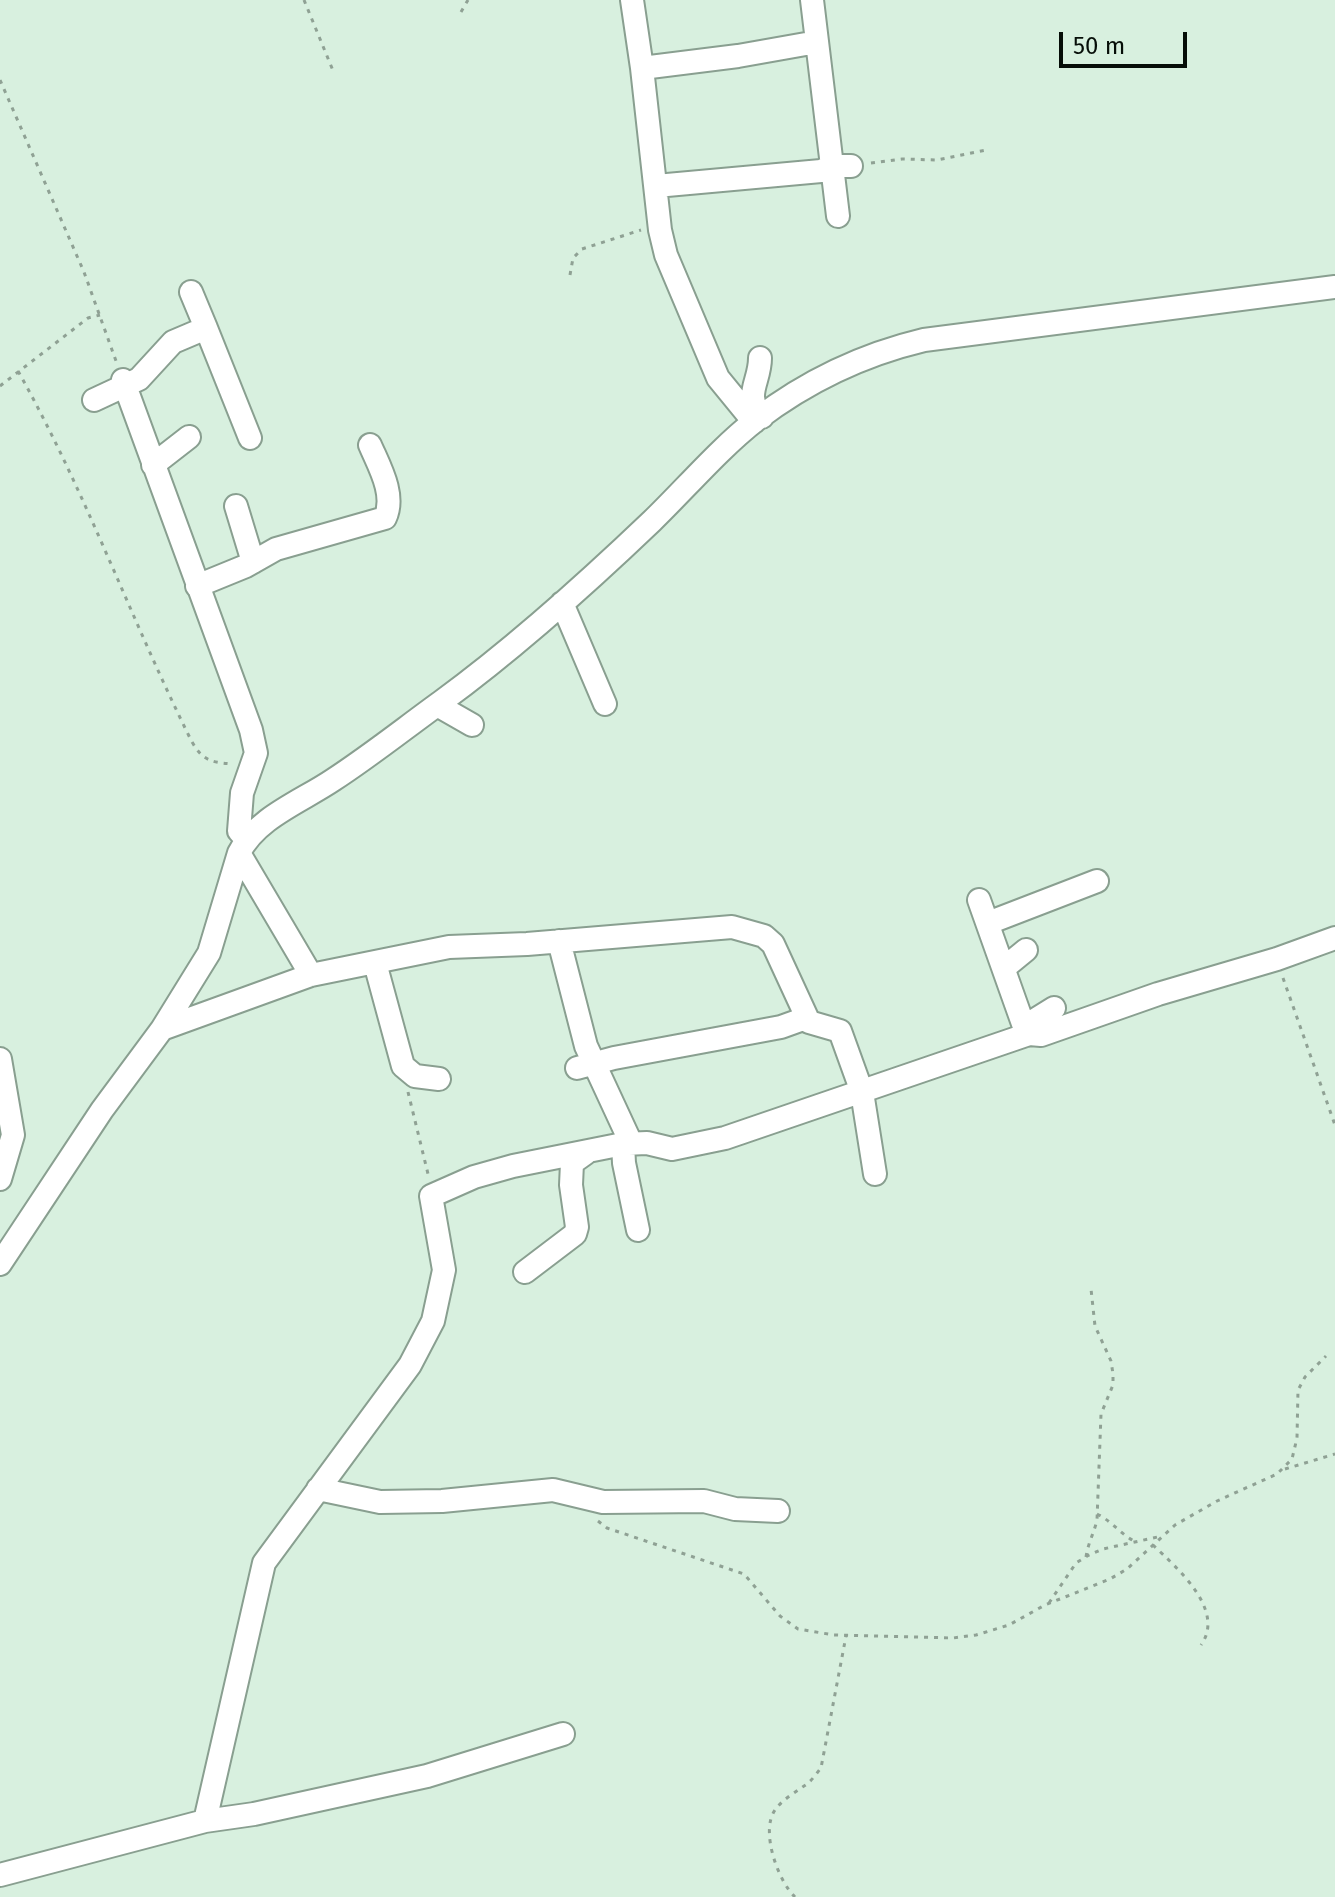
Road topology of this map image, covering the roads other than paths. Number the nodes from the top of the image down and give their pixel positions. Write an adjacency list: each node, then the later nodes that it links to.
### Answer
1 (632, 0): 4 (street)
2 (812, 0): 3 (street)
3 (817, 42): 4 (street); 5 (street)
4 (642, 68): 6 (street)
5 (842, 166): 6 (street); 7 (street)
6 (656, 186): 14 (street)
7 (838, 216)
8 (1335, 287): 14 (street)
9 (191, 292): 10 (street)
10 (206, 328): 12 (street); 16 (street)
11 (760, 358): 14 (street)
12 (124, 384): 13 (street); 18 (street)
13 (94, 400)
14 (758, 419): 22 (street)
15 (189, 437): 18 (street)
16 (250, 438)
17 (370, 445): 20 (street)
18 (153, 465): 21 (street)
19 (236, 506): 20 (street)
20 (253, 562): 21 (street)
21 (197, 586): 26 (street)
22 (562, 603): 23 (street); 24 (street)
23 (605, 704)
24 (437, 705): 25 (street); 26 (street)
25 (472, 725)
26 (242, 846): 35 (street); 38 (street)
27 (1097, 881): 29 (street)
28 (979, 900): 29 (street)
29 (988, 923): 34 (street)
30 (1335, 938): 39 (street)
31 (559, 941): 33 (street); 37 (street); 41 (street)
32 (1026, 950): 34 (street)
33 (375, 963): 35 (street); 42 (street)
34 (1004, 968): 39 (street)
35 (311, 975): 38 (street)
36 (1054, 1008): 39 (street)
37 (806, 1018): 41 (street); 43 (street)
38 (162, 1029): 49 (street)
39 (1026, 1030): 43 (street)
40 (0, 1059): 47 (street)
41 (585, 1066): 44 (street)
42 (439, 1079)
43 (862, 1092): 44 (street); 46 (street)
44 (627, 1144): 45 (street); 48 (street)
45 (586, 1153): 50 (street); 51 (street)
46 (875, 1174)
47 (0, 1179)
48 (638, 1230)
49 (0, 1264)
50 (525, 1272)
51 (318, 1489): 52 (street); 54 (street)
52 (778, 1511)
53 (563, 1734): 54 (street)
54 (205, 1821): 55 (street)
55 (0, 1875)

